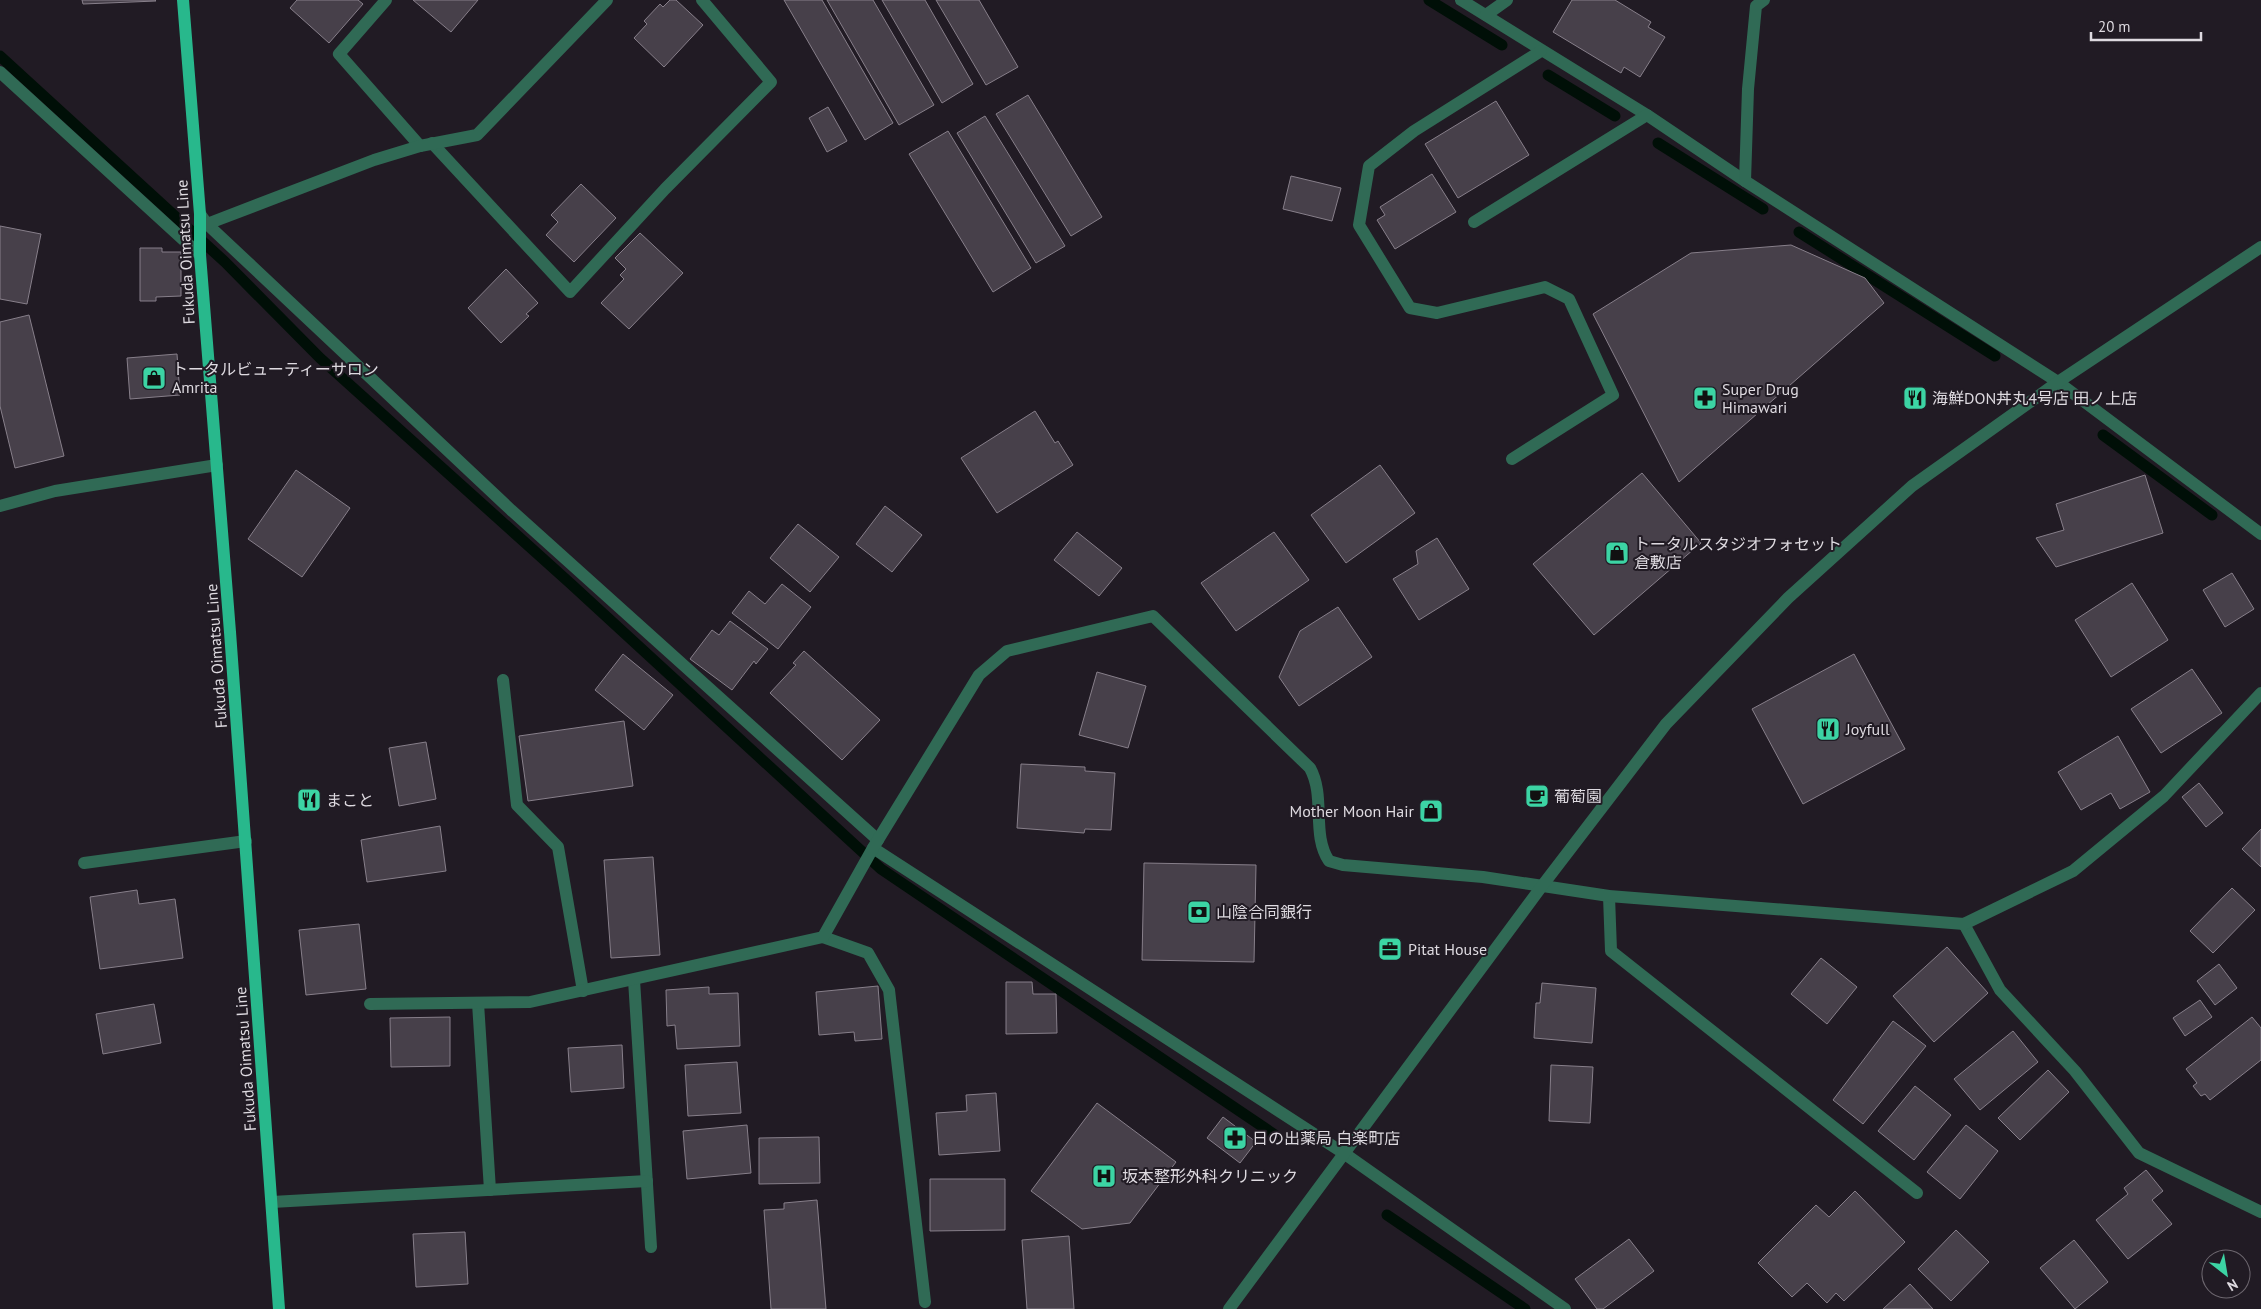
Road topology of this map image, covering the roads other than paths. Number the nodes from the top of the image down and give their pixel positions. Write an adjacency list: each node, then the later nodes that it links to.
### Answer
1 (183, 0): 14 (main road, Fukuda Oimatsu Line)
2 (386, 0): 12 (street)
3 (607, 0): 12 (street)
4 (702, 0): 12 (street)
5 (1461, 0): 8 (street)
6 (1508, 0): 8 (street)
7 (1764, 0): 13 (street)
8 (1486, 15): 9 (street)
9 (1542, 51): 11 (street); 19 (street)
10 (0, 72): 17 (street)
11 (1647, 115): 13 (street); 15 (street)
12 (426, 145): 14 (street)
13 (1745, 181): 18 (street)
14 (202, 221): 17 (main road, Fukuda Oimatsu Line); 26 (street)
15 (1474, 222)
16 (2261, 247): 18 (street)
17 (200, 251): 20 (main road, Fukuda Oimatsu Line)
18 (2058, 382): 22 (street); 28 (street)
19 (1512, 459)
20 (217, 465): 21 (street); 25 (main road, Fukuda Oimatsu Line)
21 (0, 506)
22 (2261, 534)
23 (503, 680): 33 (street)
24 (2261, 693): 30 (street)
25 (246, 841): 27 (street); 40 (main road, Fukuda Oimatsu Line)
26 (874, 847): 28 (street); 31 (street); 36 (street)
27 (84, 863)
28 (1542, 886): 29 (street); 36 (street)
29 (1609, 896): 30 (street); 39 (street)
30 (1964, 924): 41 (street)
31 (823, 937): 32 (street); 43 (street)
32 (634, 980): 33 (street); 37 (street)
33 (582, 991): 34 (street)
34 (478, 1003): 35 (street); 38 (street)
35 (370, 1004)
36 (1345, 1154): 45 (street); 46 (street)
37 (647, 1180): 38 (street); 42 (street)
38 (490, 1190): 40 (street)
39 (1917, 1194)
40 (272, 1202): 44 (main road, Fukuda Oimatsu Line)
41 (2261, 1212)
42 (651, 1248)
43 (925, 1302)
44 (279, 1309)
45 (1229, 1309)
46 (1565, 1309)

